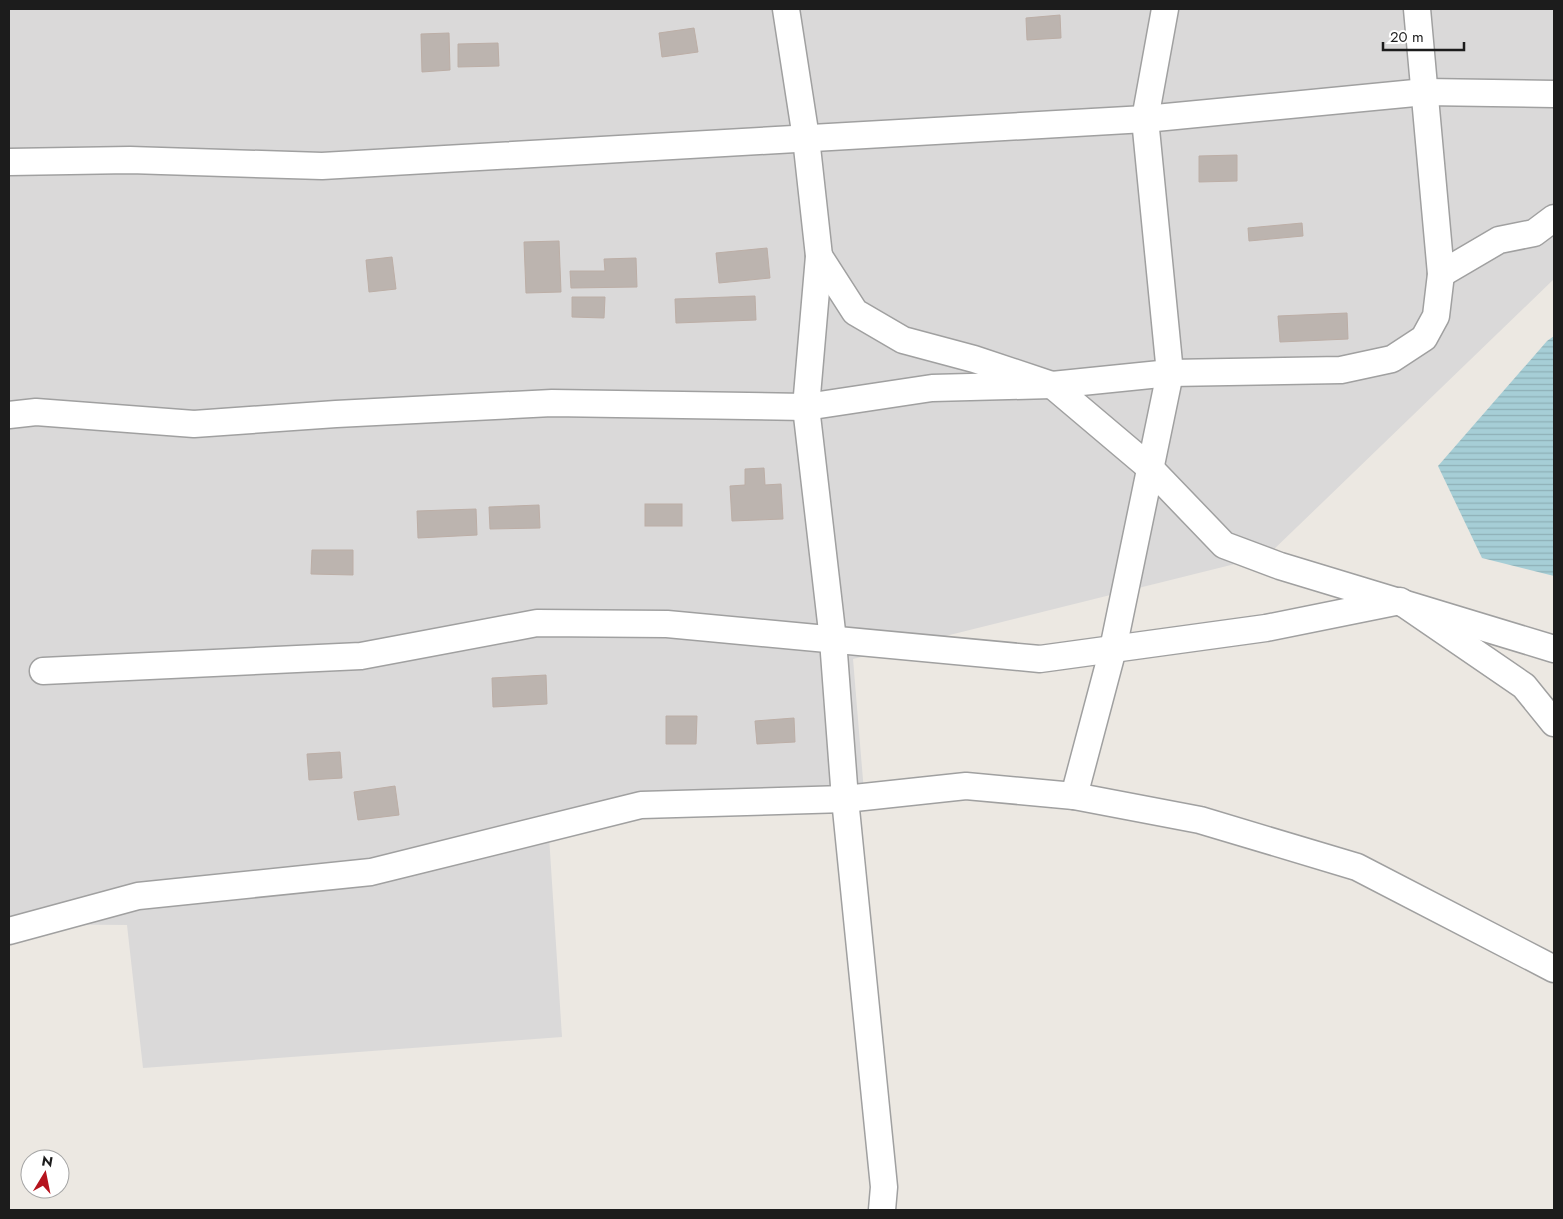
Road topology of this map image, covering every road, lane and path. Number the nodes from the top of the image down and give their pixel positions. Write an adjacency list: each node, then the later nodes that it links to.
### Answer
1 (786, 9): 7 (street)
2 (1164, 9): 6 (street)
3 (1416, 9): 4 (street)
4 (1425, 92): 5 (street); 6 (street); 11 (street)
5 (1554, 94)
6 (1145, 120): 7 (street); 12 (street)
7 (806, 138): 8 (street); 10 (street)
8 (9, 162)
9 (1554, 218): 11 (street)
10 (820, 256): 13 (street); 14 (street)
11 (1441, 274): 12 (street)
12 (1170, 373): 13 (street); 16 (street)
13 (1052, 385): 14 (street); 16 (street)
14 (806, 407): 15 (street); 18 (street)
15 (9, 415)
16 (1149, 466): 17 (street); 19 (street)
17 (1400, 601): 19 (street); 20 (street); 22 (street)
18 (832, 640): 19 (street); 21 (street); 24 (street)
19 (1113, 649): 23 (street)
20 (1554, 649)
21 (43, 671)
22 (1554, 723)
23 (1074, 796): 24 (street); 26 (street)
24 (845, 799): 25 (street); 27 (street)
25 (9, 931)
26 (1554, 969)
27 (882, 1210)

